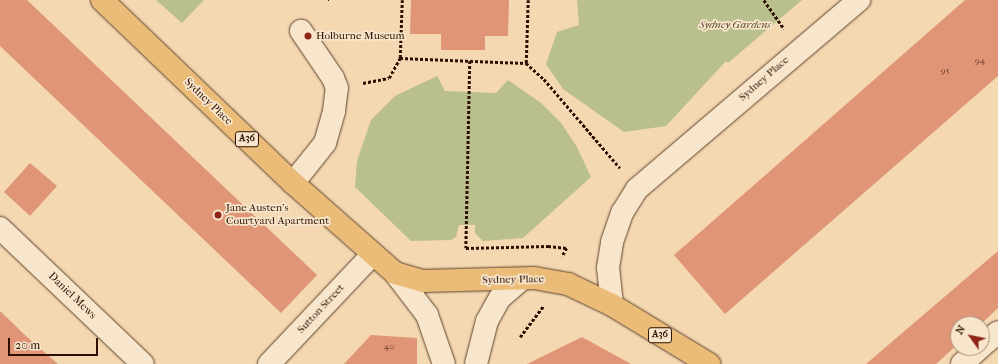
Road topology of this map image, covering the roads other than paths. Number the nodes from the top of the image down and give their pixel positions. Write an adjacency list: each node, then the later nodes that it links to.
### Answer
1 (102, 0): 4 (highway, Sydney Place / A36)
2 (858, 0): 9 (street, Sydney Place)
3 (300, 31): 4 (street)
4 (293, 183): 6 (highway, Sydney Place / A36)
5 (0, 228): 13 (street, Daniel Mews)
6 (372, 255): 7 (highway, Sydney Place / A36); 14 (street, Sutton Street)
7 (395, 273): 8 (highway, Sydney Place / A36); 15 (street)
8 (522, 279): 9 (highway, Sydney Place / A36); 16 (street)
9 (612, 305): 17 (highway, A36)
10 (998, 332): 11 (street)
11 (990, 339)
12 (971, 356): 18 (street)
13 (143, 364)
14 (269, 364)
15 (444, 364)
16 (476, 364)
17 (709, 364)
18 (962, 364)

